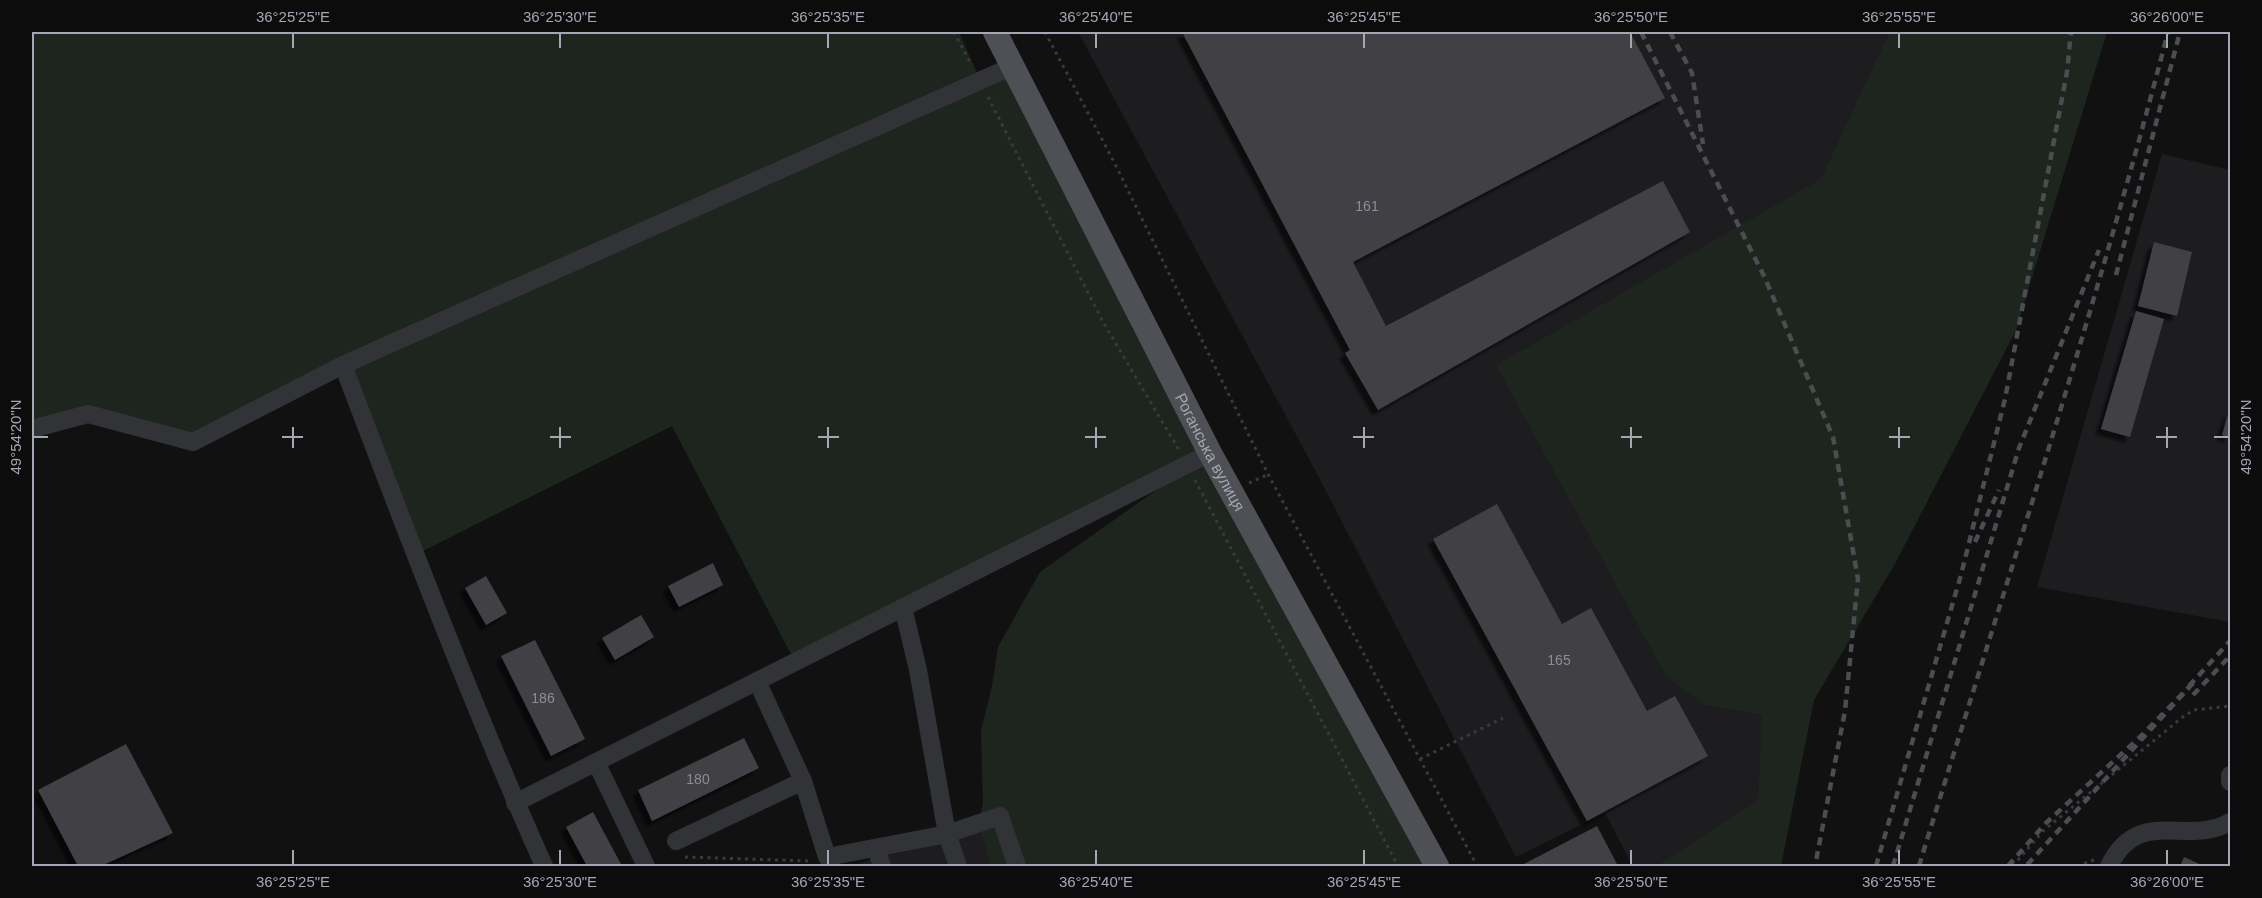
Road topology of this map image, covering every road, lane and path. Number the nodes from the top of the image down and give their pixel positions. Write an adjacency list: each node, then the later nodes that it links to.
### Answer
1 (996, 32): 3 (main road, Роганська вулиця)
2 (1045, 32): 11 (path)
3 (1013, 66): 4 (street); 6 (main road, Роганська вулиця)
4 (343, 365): 5 (street); 16 (street)
5 (32, 429)
6 (1210, 453): 7 (street); 27 (main road, Роганська вулиця)
7 (903, 607): 8 (street); 18 (street)
8 (757, 681): 12 (street); 14 (street)
9 (2230, 706): 29 (path)
10 (1503, 718): 11 (path)
11 (1420, 759): 28 (path)
12 (596, 762): 16 (street); 23 (street)
13 (2230, 775): 15 (street)
14 (803, 781): 20 (street); 21 (street)
15 (2230, 782)
16 (515, 803): 22 (street)
17 (2230, 822): 30 (street)
18 (947, 834): 19 (street); 25 (street); 26 (street)
19 (876, 848): 21 (street); 24 (street)
20 (676, 849): 21 (path)
21 (827, 862)
22 (544, 867)
23 (646, 867)
24 (882, 867)
25 (958, 867)
26 (1017, 867)
27 (1437, 867)
28 (1477, 867)
29 (2013, 867)
30 (2109, 867)

